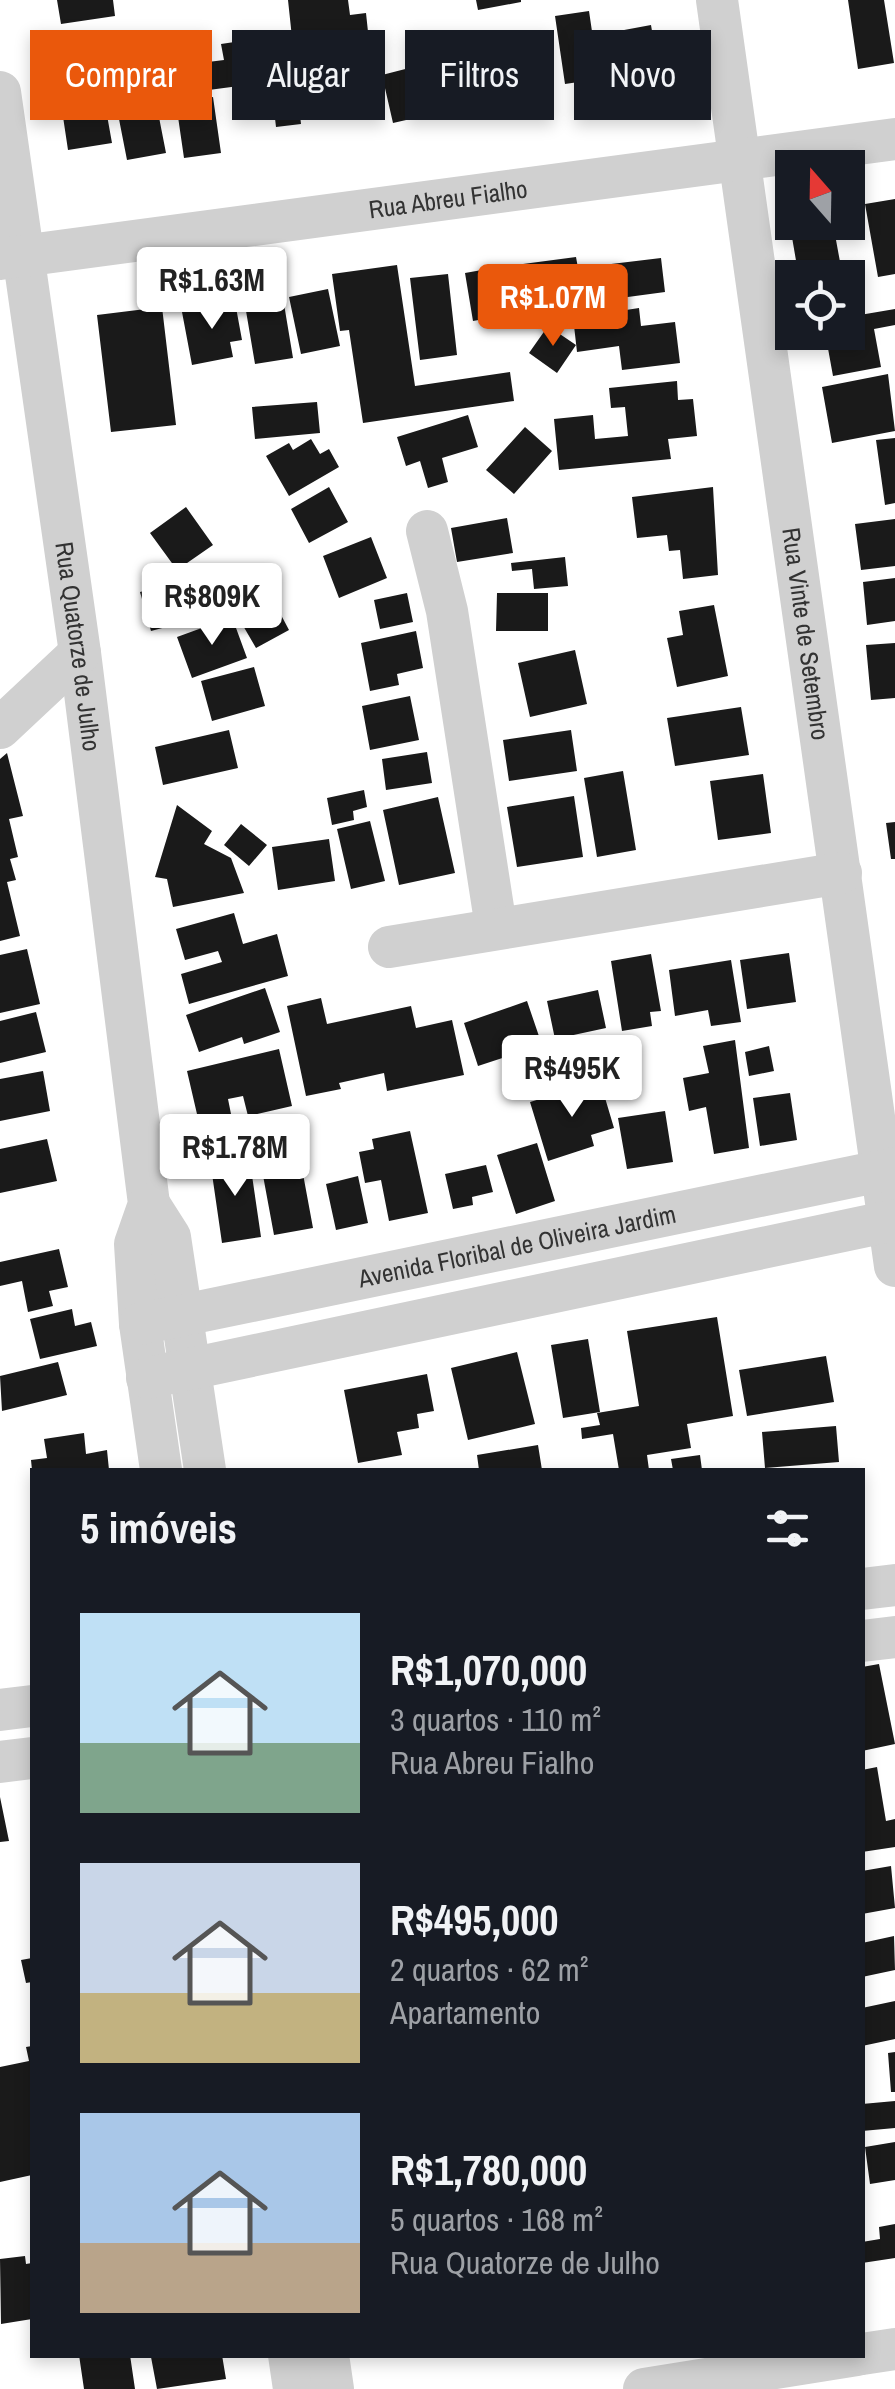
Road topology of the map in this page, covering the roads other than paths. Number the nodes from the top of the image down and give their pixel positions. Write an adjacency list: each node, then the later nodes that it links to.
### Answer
1 (717, 0): 4 (street, Rua Vinte de Setembro)
2 (0, 92): 5 (street, Rua Quatorze de Julho)
3 (895, 139): 4 (street, Rua Abreu Fialho)
4 (737, 157): 5 (street, Rua Abreu Fialho); 9 (street, Rua Vinte de Setembro)
5 (11, 258): 7 (street, Rua Quatorze de Julho)
6 (428, 531): 10 (street)
7 (80, 653): 8 (street); 13 (street, Rua Quatorze de Julho)
8 (0, 728)
9 (842, 873): 10 (street); 12 (street, Rua Vinte de Setembro)
10 (496, 928): 11 (street)
11 (389, 946)
12 (888, 1169): 14 (street, Rua Vinte de Setembro); 15 (street, Avenida Floribal de Oliveira Jardim)
13 (149, 1204): 18 (street, Rua Quatorze de Julho); 19 (street, Rua Quatorze de Julho)
14 (891, 1221): 16 (street, Rua Vinte de Setembro); 17 (street, Avenida Floribal de Oliveira Jardim)
15 (532, 1244): 17 (street); 18 (street, Avenida Floribal de Oliveira Jardim)
16 (895, 1266)
17 (541, 1295): 20 (street, Avenida Floribal de Oliveira Jardim)
18 (182, 1317): 19 (street, Avenida Floribal de Oliveira Jardim); 20 (street, Rua Quatorze de Julho)
19 (140, 1324): 21 (street, Rua Quatorze de Julho)
20 (189, 1369): 21 (street, Avenida Floribal de Oliveira Jardim); 23 (street, Rua Quatorze de Julho)
21 (147, 1378): 22 (street, Rua Quatorze de Julho)
22 (161, 1468)
23 (205, 1468)
24 (895, 1585): 25 (street)
25 (865, 1590)
26 (895, 1636): 27 (street)
27 (865, 1641)
28 (30, 1706): 29 (street)
29 (0, 1710)
30 (30, 1758): 31 (street)
31 (0, 1762)
32 (895, 2349): 33 (street)
33 (865, 2353)
34 (289, 2358): 37 (street)
35 (328, 2358): 38 (street)
36 (835, 2358): 39 (street)
37 (294, 2389)
38 (333, 2389)
39 (644, 2389)

